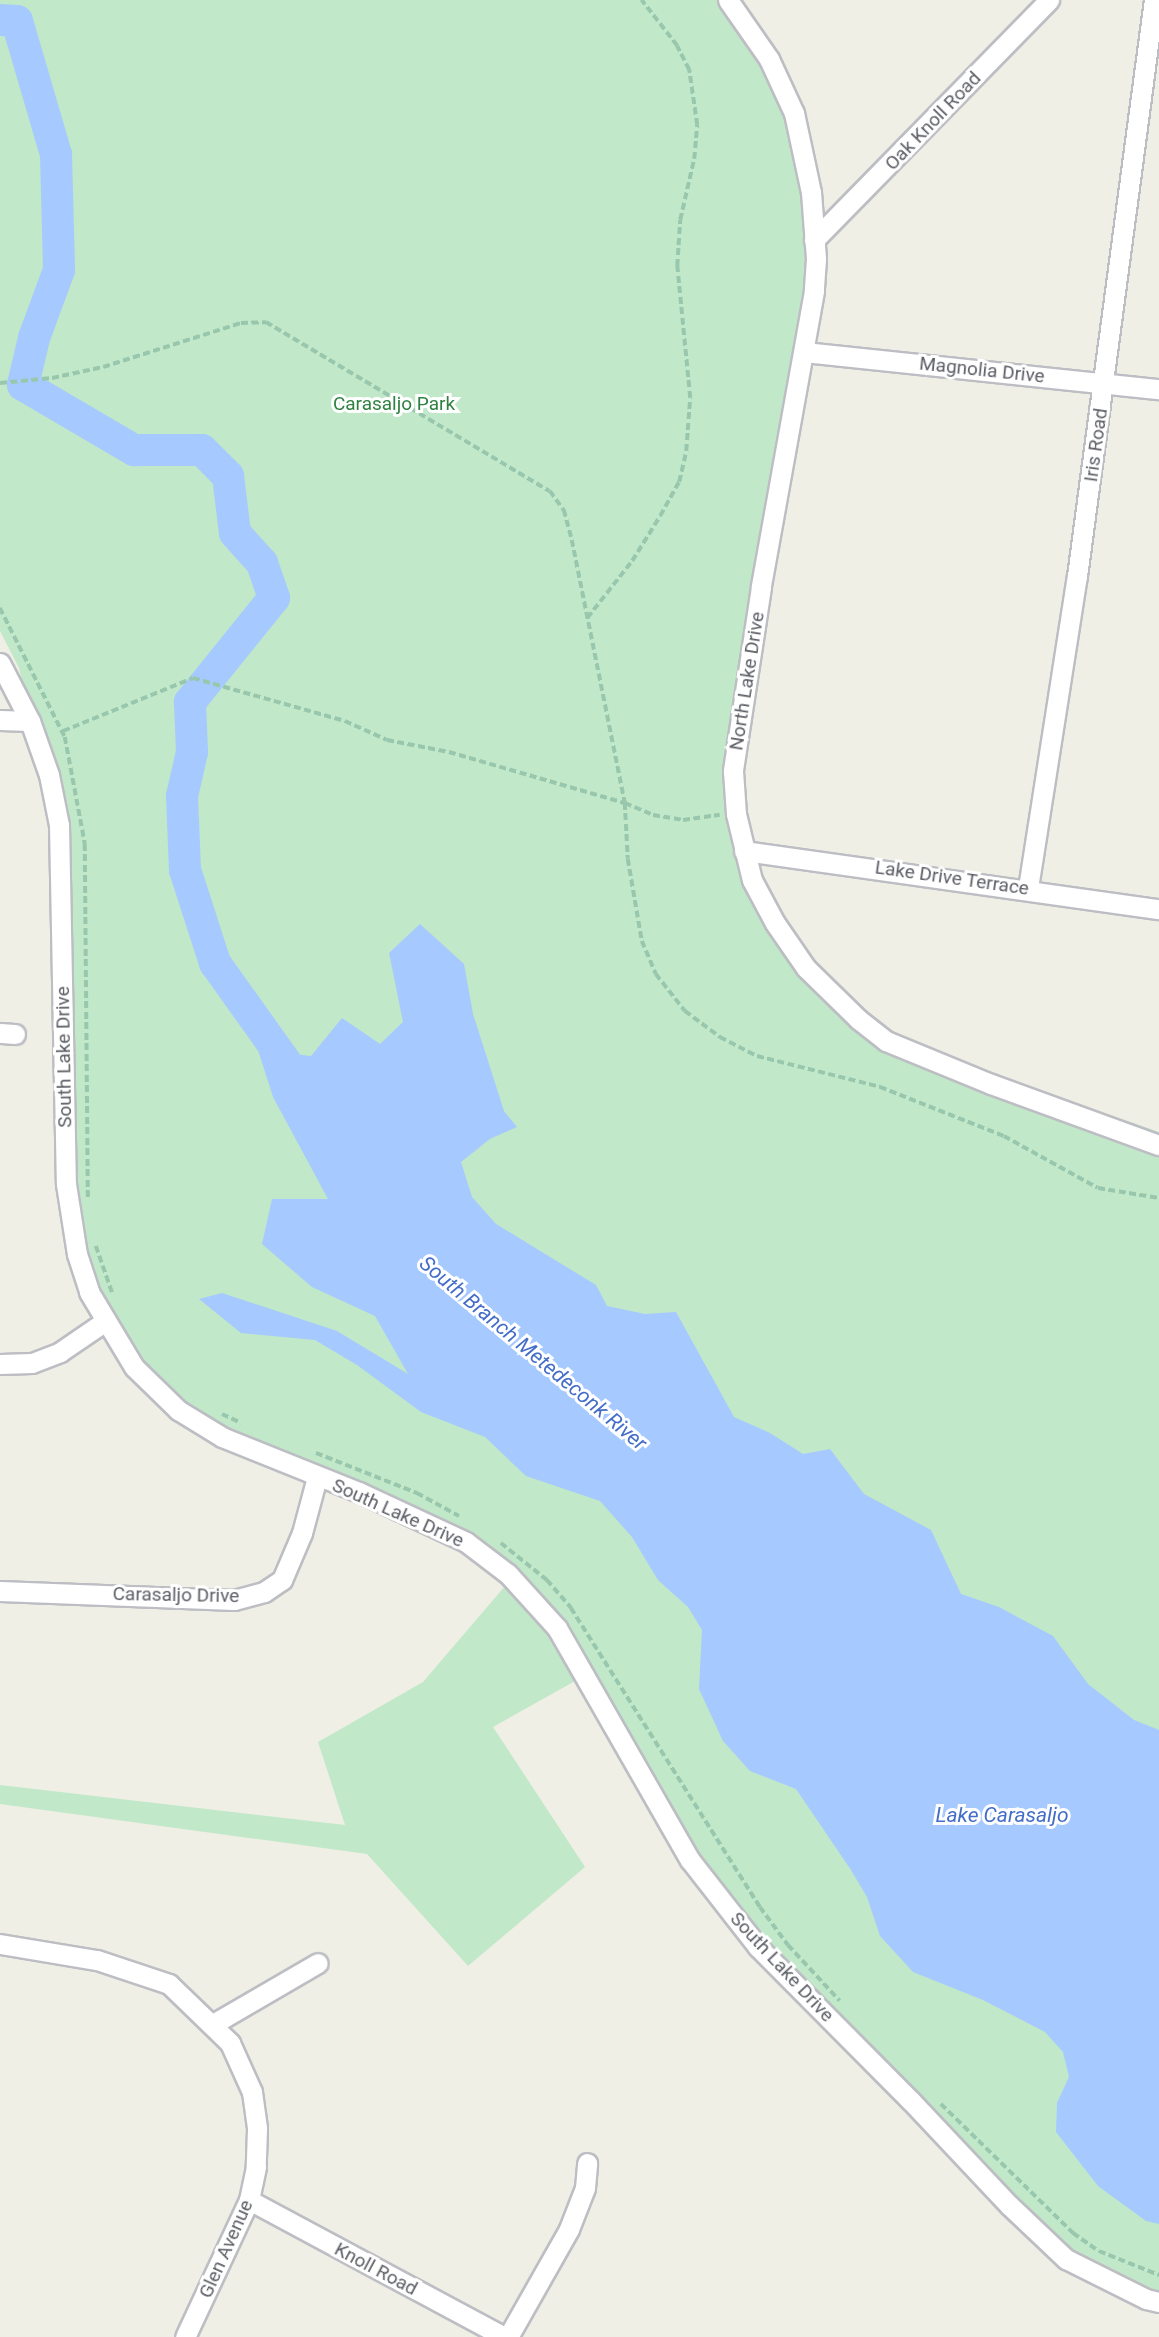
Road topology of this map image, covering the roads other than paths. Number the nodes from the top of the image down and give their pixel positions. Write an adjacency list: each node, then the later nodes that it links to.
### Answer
1 (728, 0): 4 (street, North Lake Drive)
2 (1049, 0): 4 (street, Oak Knoll Road)
3 (1154, 0): 6 (street, Iris Road)
4 (814, 240): 5 (street, North Lake Drive)
5 (804, 352): 6 (street, Magnolia Drive); 11 (street, North Lake Drive)
6 (1105, 383): 7 (street, Magnolia Drive); 12 (street, Iris Road)
7 (1159, 389)
8 (0, 663): 10 (street, South Lake Drive)
9 (0, 720): 10 (street)
10 (30, 721): 15 (street, South Lake Drive)
11 (744, 851): 12 (street, Lake Drive Terrace); 14 (street, North Lake Drive)
12 (1028, 888): 13 (street, Lake Drive Terrace)
13 (1159, 909)
14 (1159, 1145)
15 (104, 1322): 16 (street); 17 (street, South Lake Drive)
16 (0, 1364)
17 (317, 1477): 18 (street, Carasaljo Drive); 24 (street, South Lake Drive)
18 (0, 1591)
19 (0, 1944): 21 (street, Glen Avenue)
20 (318, 1963): 21 (street)
21 (214, 2024): 23 (street, Glen Avenue)
22 (587, 2162): 26 (street)
23 (249, 2200): 25 (street, Glen Avenue); 26 (street, Knoll Road)
24 (1159, 2302)
25 (185, 2337)
26 (506, 2337)

